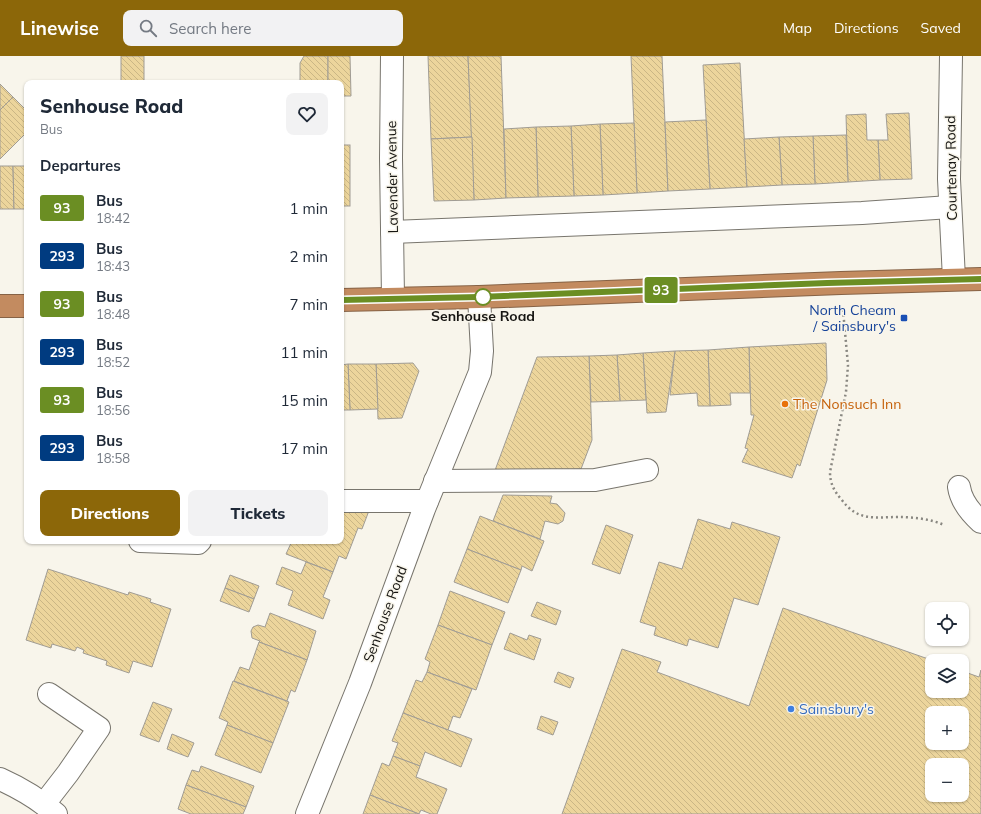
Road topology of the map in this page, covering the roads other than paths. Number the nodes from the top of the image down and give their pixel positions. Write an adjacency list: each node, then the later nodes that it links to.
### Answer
1 (392, 56): 4 (street, Lavender Avenue)
2 (951, 56): 3 (street, Courtenay Road)
3 (950, 207): 4 (street); 5 (street, Courtenay Road)
4 (392, 232): 8 (street, Lavender Avenue)
5 (954, 279): 6 (highway); 7 (highway)
6 (981, 279)
7 (479, 297): 8 (highway); 13 (street, Senhouse Road)
8 (394, 298): 9 (highway)
9 (344, 300)
10 (0, 306): 11 (highway)
11 (24, 306)
12 (647, 470): 13 (street)
13 (435, 481): 16 (street, Senhouse Road)
14 (959, 487): 17 (street)
15 (344, 501): 16 (street)
16 (427, 501): 21 (street, Senhouse Road)
17 (981, 522)
18 (49, 694): 20 (street)
19 (0, 780): 20 (street)
20 (50, 809)
21 (306, 814)

